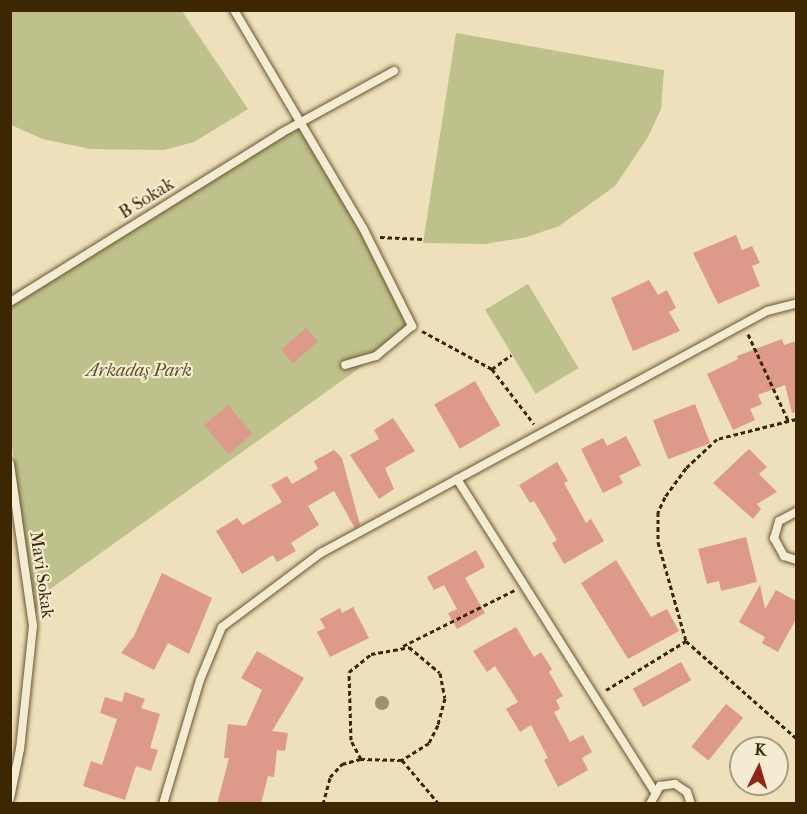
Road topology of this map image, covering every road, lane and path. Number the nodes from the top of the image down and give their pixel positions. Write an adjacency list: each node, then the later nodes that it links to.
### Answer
1 (234, 10): 3 (lane)
2 (394, 71): 3 (lane, B Sokak)
3 (300, 122): 4 (lane); 6 (lane, B Sokak)
4 (367, 236): 5 (path); 9 (lane)
5 (423, 239)
6 (10, 302)
7 (796, 304): 8 (lane)
8 (743, 324): 14 (path); 15 (lane)
9 (412, 326): 11 (lane); 12 (path)
10 (511, 355): 12 (path)
11 (345, 364)
12 (492, 369): 15 (path)
13 (796, 419): 14 (path)
14 (788, 420): 21 (path)
15 (542, 433): 17 (lane)
16 (10, 464): 28 (lane, Mavi Sokak)
17 (457, 479): 20 (lane); 29 (lane)
18 (796, 512): 19 (lane)
19 (796, 560)
20 (524, 585): 22 (path); 23 (lane)
21 (686, 641): 23 (path); 24 (path)
22 (390, 651): 25 (path); 26 (path)
23 (594, 697): 27 (lane)
24 (796, 738)
25 (361, 759): 26 (path); 30 (path)
26 (402, 760): 31 (path)
27 (654, 791): 32 (lane); 33 (lane)
28 (10, 798)
29 (163, 804)
30 (323, 804)
31 (439, 804)
32 (650, 804)
33 (691, 804)

